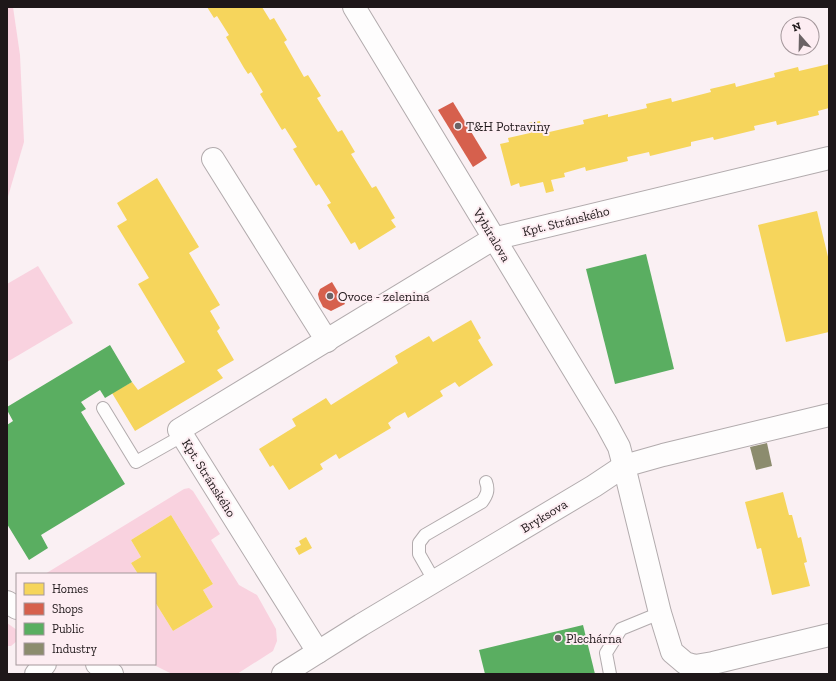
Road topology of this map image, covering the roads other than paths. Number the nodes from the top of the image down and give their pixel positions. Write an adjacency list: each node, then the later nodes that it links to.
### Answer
1 (354, 7): 4 (street, Vybíralova)
2 (829, 158): 4 (street, Kpt. Stránského)
3 (213, 159): 5 (street)
4 (493, 239): 5 (street, Kpt. Stránského); 9 (street, Vybíralova)
5 (327, 341): 8 (street, Kpt. Stránského)
6 (103, 408): 8 (lane)
7 (829, 414): 9 (street, Bryksova)
8 (182, 436): 16 (street, Kpt. Stránského)
9 (624, 466): 11 (street, Bryksova); 14 (street, Vybíralova)
10 (486, 482): 11 (lane)
11 (434, 582): 16 (street, Bryksova)
12 (7, 602): 13 (street)
13 (16, 607)
14 (660, 613): 15 (street, Vybíralova); 22 (lane)
15 (829, 635)
16 (318, 652): 21 (street, Bryksova)
17 (44, 665): 19 (street)
18 (98, 665): 20 (street)
19 (36, 674)
20 (112, 674)
21 (283, 674)
22 (610, 674)

